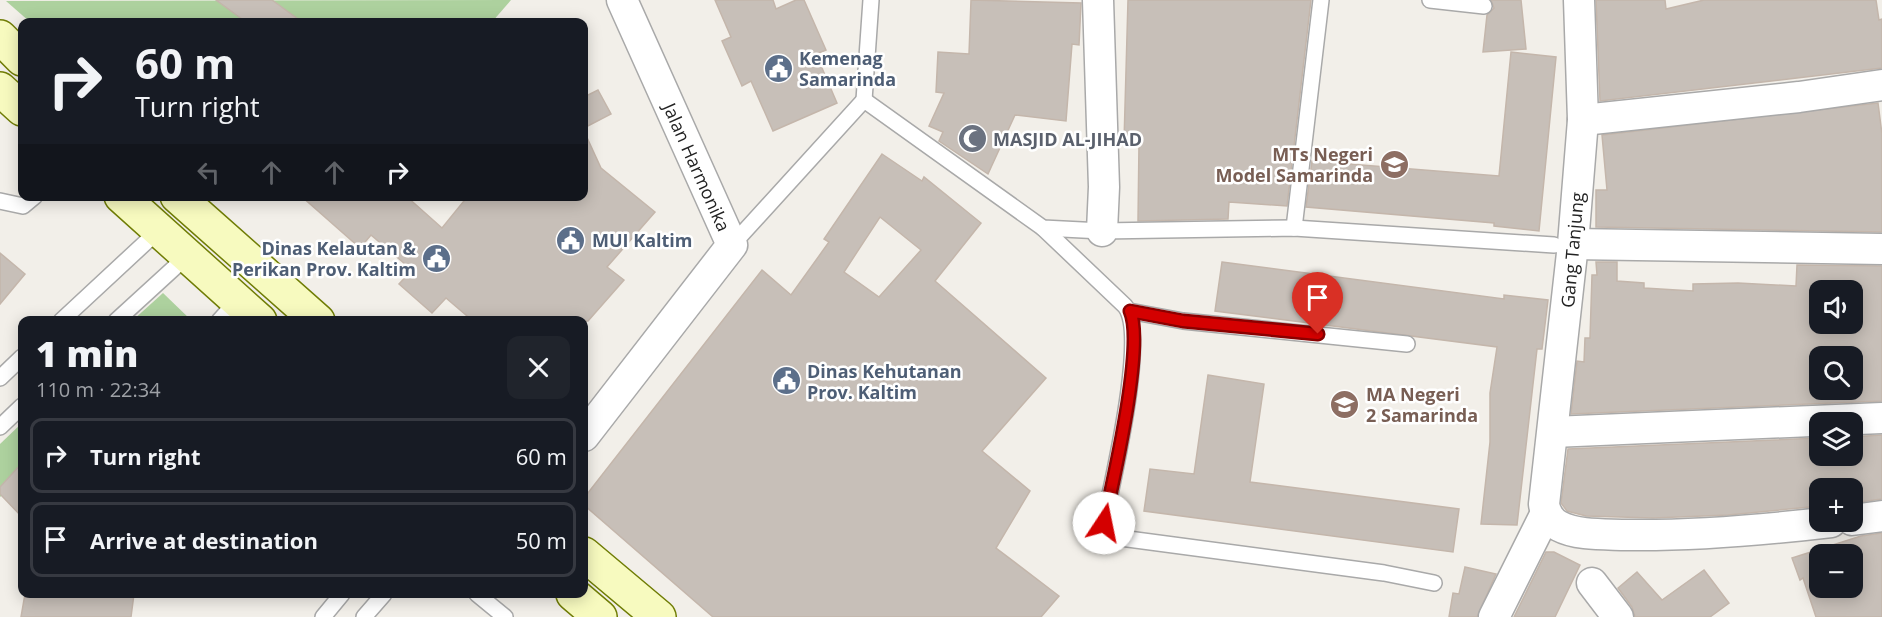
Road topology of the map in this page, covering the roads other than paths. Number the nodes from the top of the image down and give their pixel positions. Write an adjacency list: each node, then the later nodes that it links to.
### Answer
1 (622, 0): 24 (street, Jalan Harmonika)
2 (871, 0): 11 (lane)
3 (1098, 0): 22 (street)
4 (1321, 0): 19 (lane)
5 (1430, 0): 7 (lane)
6 (1579, 0): 12 (street, Gang Tanjung)
7 (1484, 6)
8 (0, 37): 9 (street)
9 (18, 55)
10 (1882, 85): 12 (street)
11 (864, 100): 18 (lane); 24 (lane)
12 (1583, 120): 23 (street, Gang Tanjung)
13 (0, 201): 14 (lane)
14 (30, 201)
15 (127, 201): 21 (street)
16 (179, 201): 21 (street)
17 (182, 201): 20 (street)
18 (1043, 228): 22 (lane); 27 (lane)
19 (1294, 228): 22 (lane); 23 (lane)
20 (214, 229): 26 (street); 31 (street)
21 (159, 230): 26 (street); 29 (lane)
22 (1102, 231)
23 (1564, 244): 25 (street); 39 (street, Gang Tanjung)
24 (732, 245): 38 (street, Jalan Harmonika)
25 (1882, 249)
26 (186, 257): 28 (street); 30 (lane)
27 (1130, 311): 32 (lane); 45 (lane)
28 (239, 314)
29 (66, 316)
30 (121, 316)
31 (312, 316)
32 (1407, 344)
33 (18, 361): 34 (lane)
34 (0, 378)
35 (18, 410): 37 (lane)
36 (1882, 418): 39 (street)
37 (0, 427)
38 (588, 431)
39 (1553, 432): 40 (street, Gang Tanjung)
40 (1546, 506): 43 (street); 56 (street, Gang Tanjung)
41 (1882, 516): 42 (street)
42 (1863, 518)
43 (1809, 524)
44 (588, 557): 55 (street)
45 (1434, 583)
46 (1592, 583): 57 (street)
47 (339, 598): 51 (lane)
48 (381, 598): 52 (lane)
49 (482, 598): 53 (lane)
50 (578, 598): 54 (street)
51 (323, 617)
52 (364, 617)
53 (505, 617)
54 (600, 617)
55 (659, 617)
56 (1494, 617)
57 (1618, 617)

